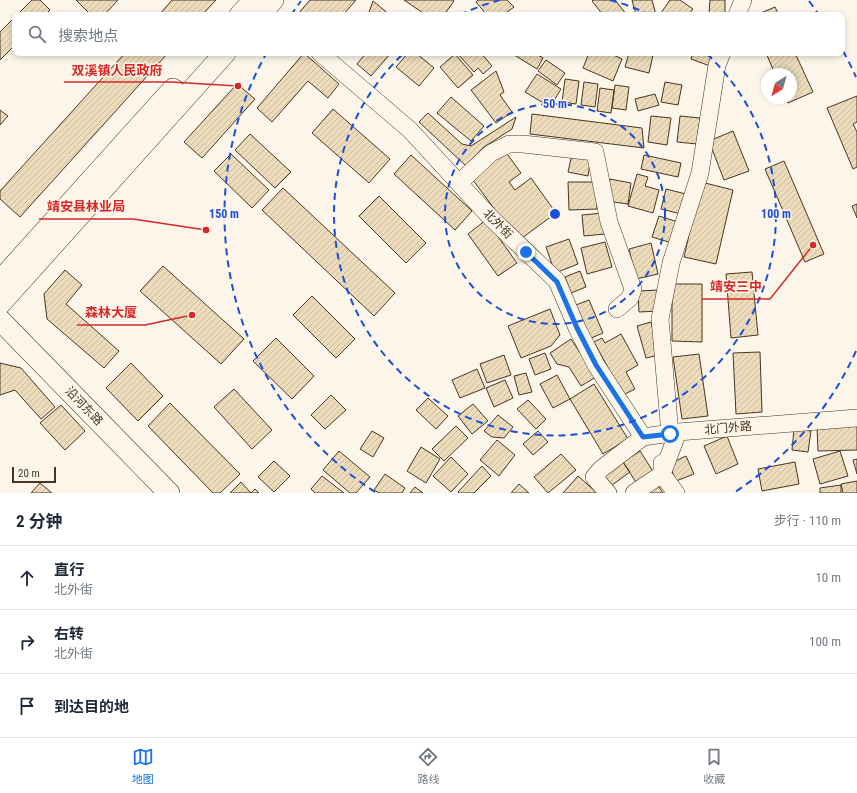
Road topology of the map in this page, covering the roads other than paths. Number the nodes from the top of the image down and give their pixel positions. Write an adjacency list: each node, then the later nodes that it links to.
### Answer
1 (743, 0): 4 (street)
2 (264, 6): 3 (main road)
3 (248, 12)
4 (738, 12)
5 (203, 56): 10 (main road)
6 (222, 56): 11 (main road)
7 (324, 56): 9 (street, 北外街)
8 (721, 56): 15 (street)
9 (459, 183): 12 (street); 16 (street, 北外街)
10 (0, 281)
11 (0, 304)
12 (617, 309)
13 (0, 320): 18 (main road, 沿河东路)
14 (857, 418): 15 (street, 北门外路)
15 (670, 434): 16 (street); 17 (street)
16 (643, 437): 19 (street)
17 (662, 474): 20 (street); 21 (street)
18 (169, 493)
19 (608, 493)
20 (634, 493)
21 (676, 493)

